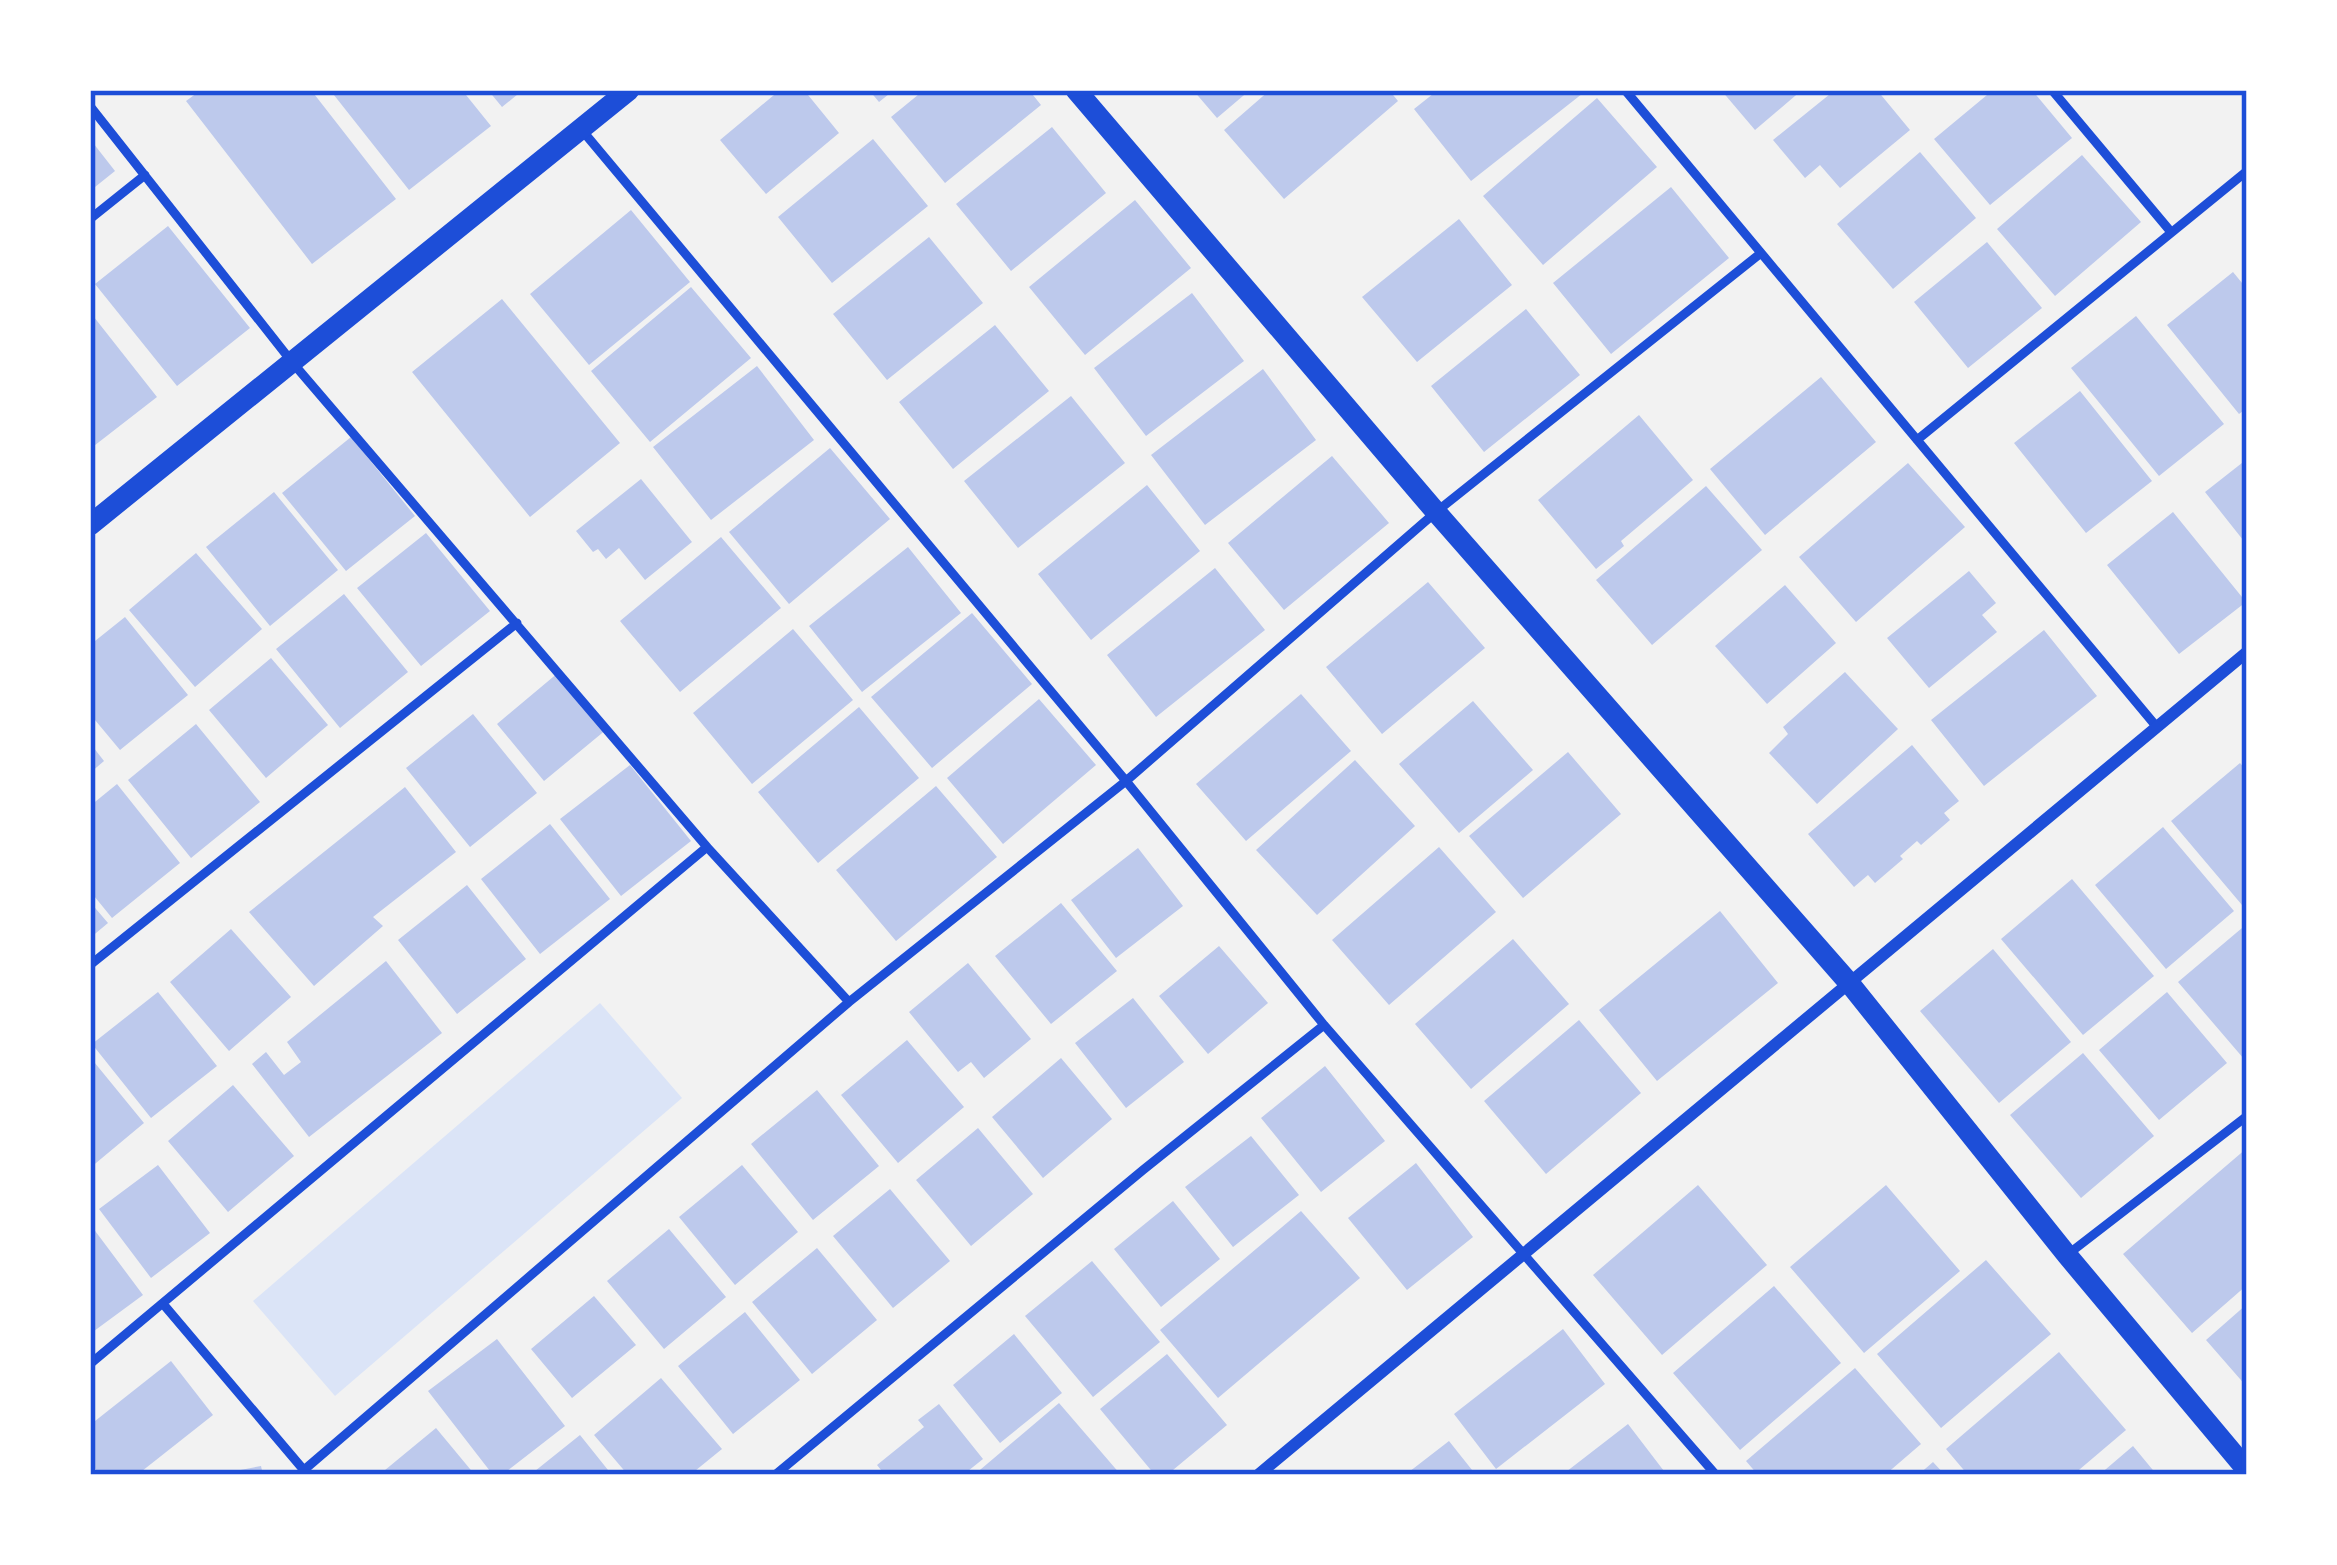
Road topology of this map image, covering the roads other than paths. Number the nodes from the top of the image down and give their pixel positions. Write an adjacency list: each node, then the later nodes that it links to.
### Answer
1 (629, 90): 6 (street)
2 (1076, 90): 14 (street)
3 (1625, 90): 11 (lane)
4 (2052, 90): 10 (lane)
5 (90, 106): 8 (lane)
6 (581, 129): 12 (street); 19 (lane)
7 (2247, 171): 10 (lane)
8 (145, 175): 9 (lane); 12 (lane)
9 (90, 219)
10 (2170, 232): 13 (lane)
11 (1761, 253): 13 (lane); 14 (lane)
12 (292, 362): 15 (street); 16 (lane)
13 (1917, 440): 18 (lane)
14 (1436, 512): 19 (lane); 22 (street)
15 (90, 525)
16 (517, 623): 20 (lane); 21 (lane)
17 (2247, 652): 18 (street)
18 (2156, 726): 22 (street)
19 (1126, 781): 23 (lane); 24 (lane)
20 (707, 847): 23 (lane); 28 (lane)
21 (90, 965)
22 (1850, 983): 26 (street); 27 (street)
23 (849, 1002): 31 (lane)
24 (1324, 1025): 26 (lane); 32 (lane)
25 (2247, 1116): 27 (lane)
26 (1524, 1255): 33 (street); 34 (lane)
27 (2067, 1255): 30 (street)
28 (164, 1305): 29 (lane); 31 (lane)
29 (90, 1364)
30 (2247, 1471)
31 (306, 1473)
32 (776, 1475)
33 (1258, 1475)
34 (1716, 1475)

